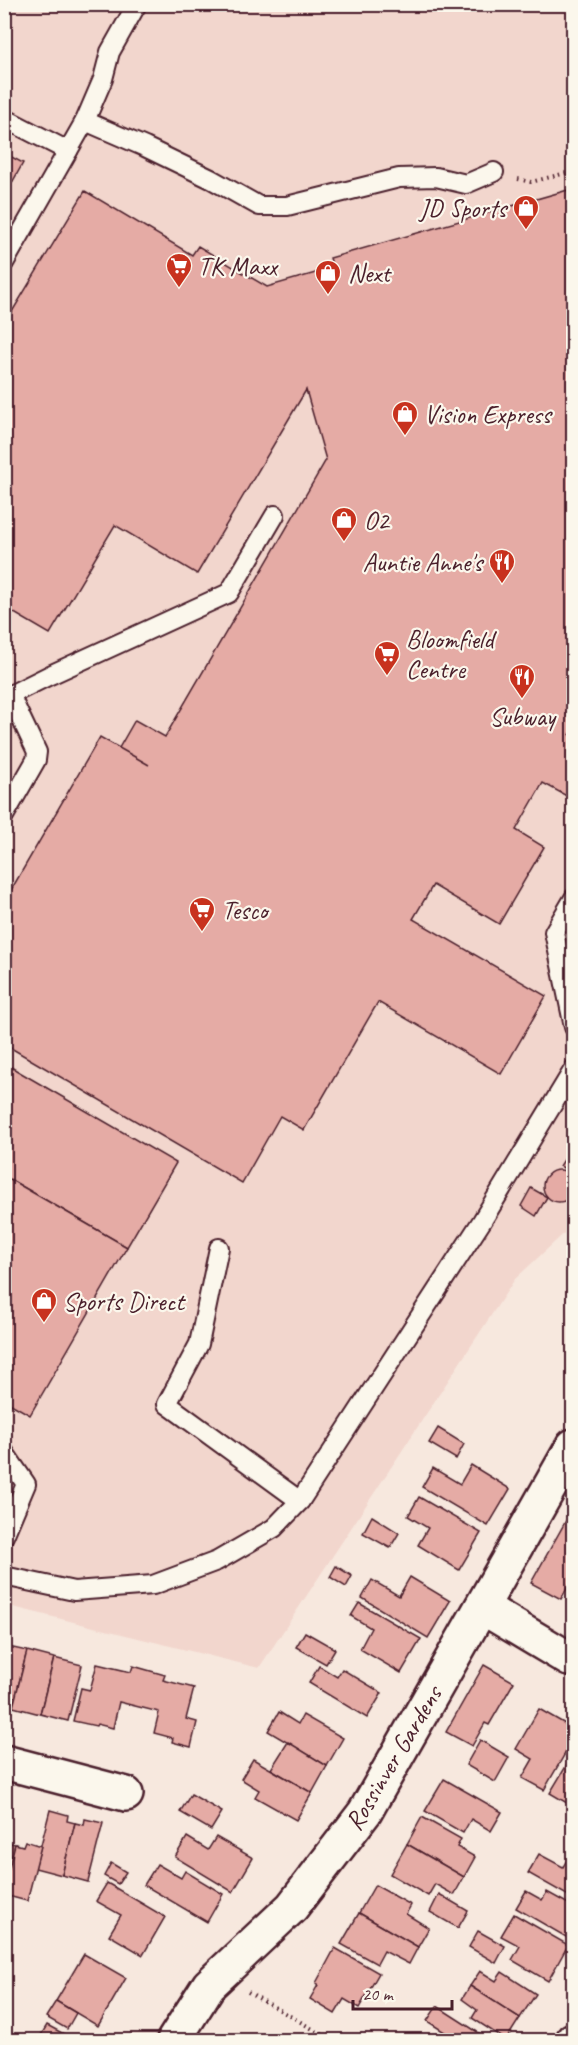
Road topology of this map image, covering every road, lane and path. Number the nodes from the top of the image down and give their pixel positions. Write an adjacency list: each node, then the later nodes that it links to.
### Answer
1 (137, 4): 3 (lane)
2 (4, 118): 4 (lane)
3 (85, 122): 4 (lane); 6 (lane)
4 (68, 151): 7 (lane)
5 (573, 171): 6 (path)
6 (494, 172)
7 (4, 263)
8 (275, 515): 9 (lane)
9 (7, 695): 10 (lane)
10 (4, 816)
11 (573, 898): 12 (lane)
12 (573, 1028)
13 (573, 1069): 17 (lane)
14 (219, 1248): 17 (lane)
15 (573, 1446): 20 (street, Rossinver Gardens)
16 (4, 1452): 18 (lane)
17 (300, 1502): 19 (lane)
18 (4, 1536)
19 (4, 1576)
20 (482, 1607): 21 (street); 24 (street, Rossinver Gardens)
21 (569, 1659)
22 (4, 1762): 23 (street)
23 (126, 1794)
24 (219, 1976): 25 (street, Rossinver Gardens); 26 (path)
25 (174, 2040)
26 (332, 2040)

